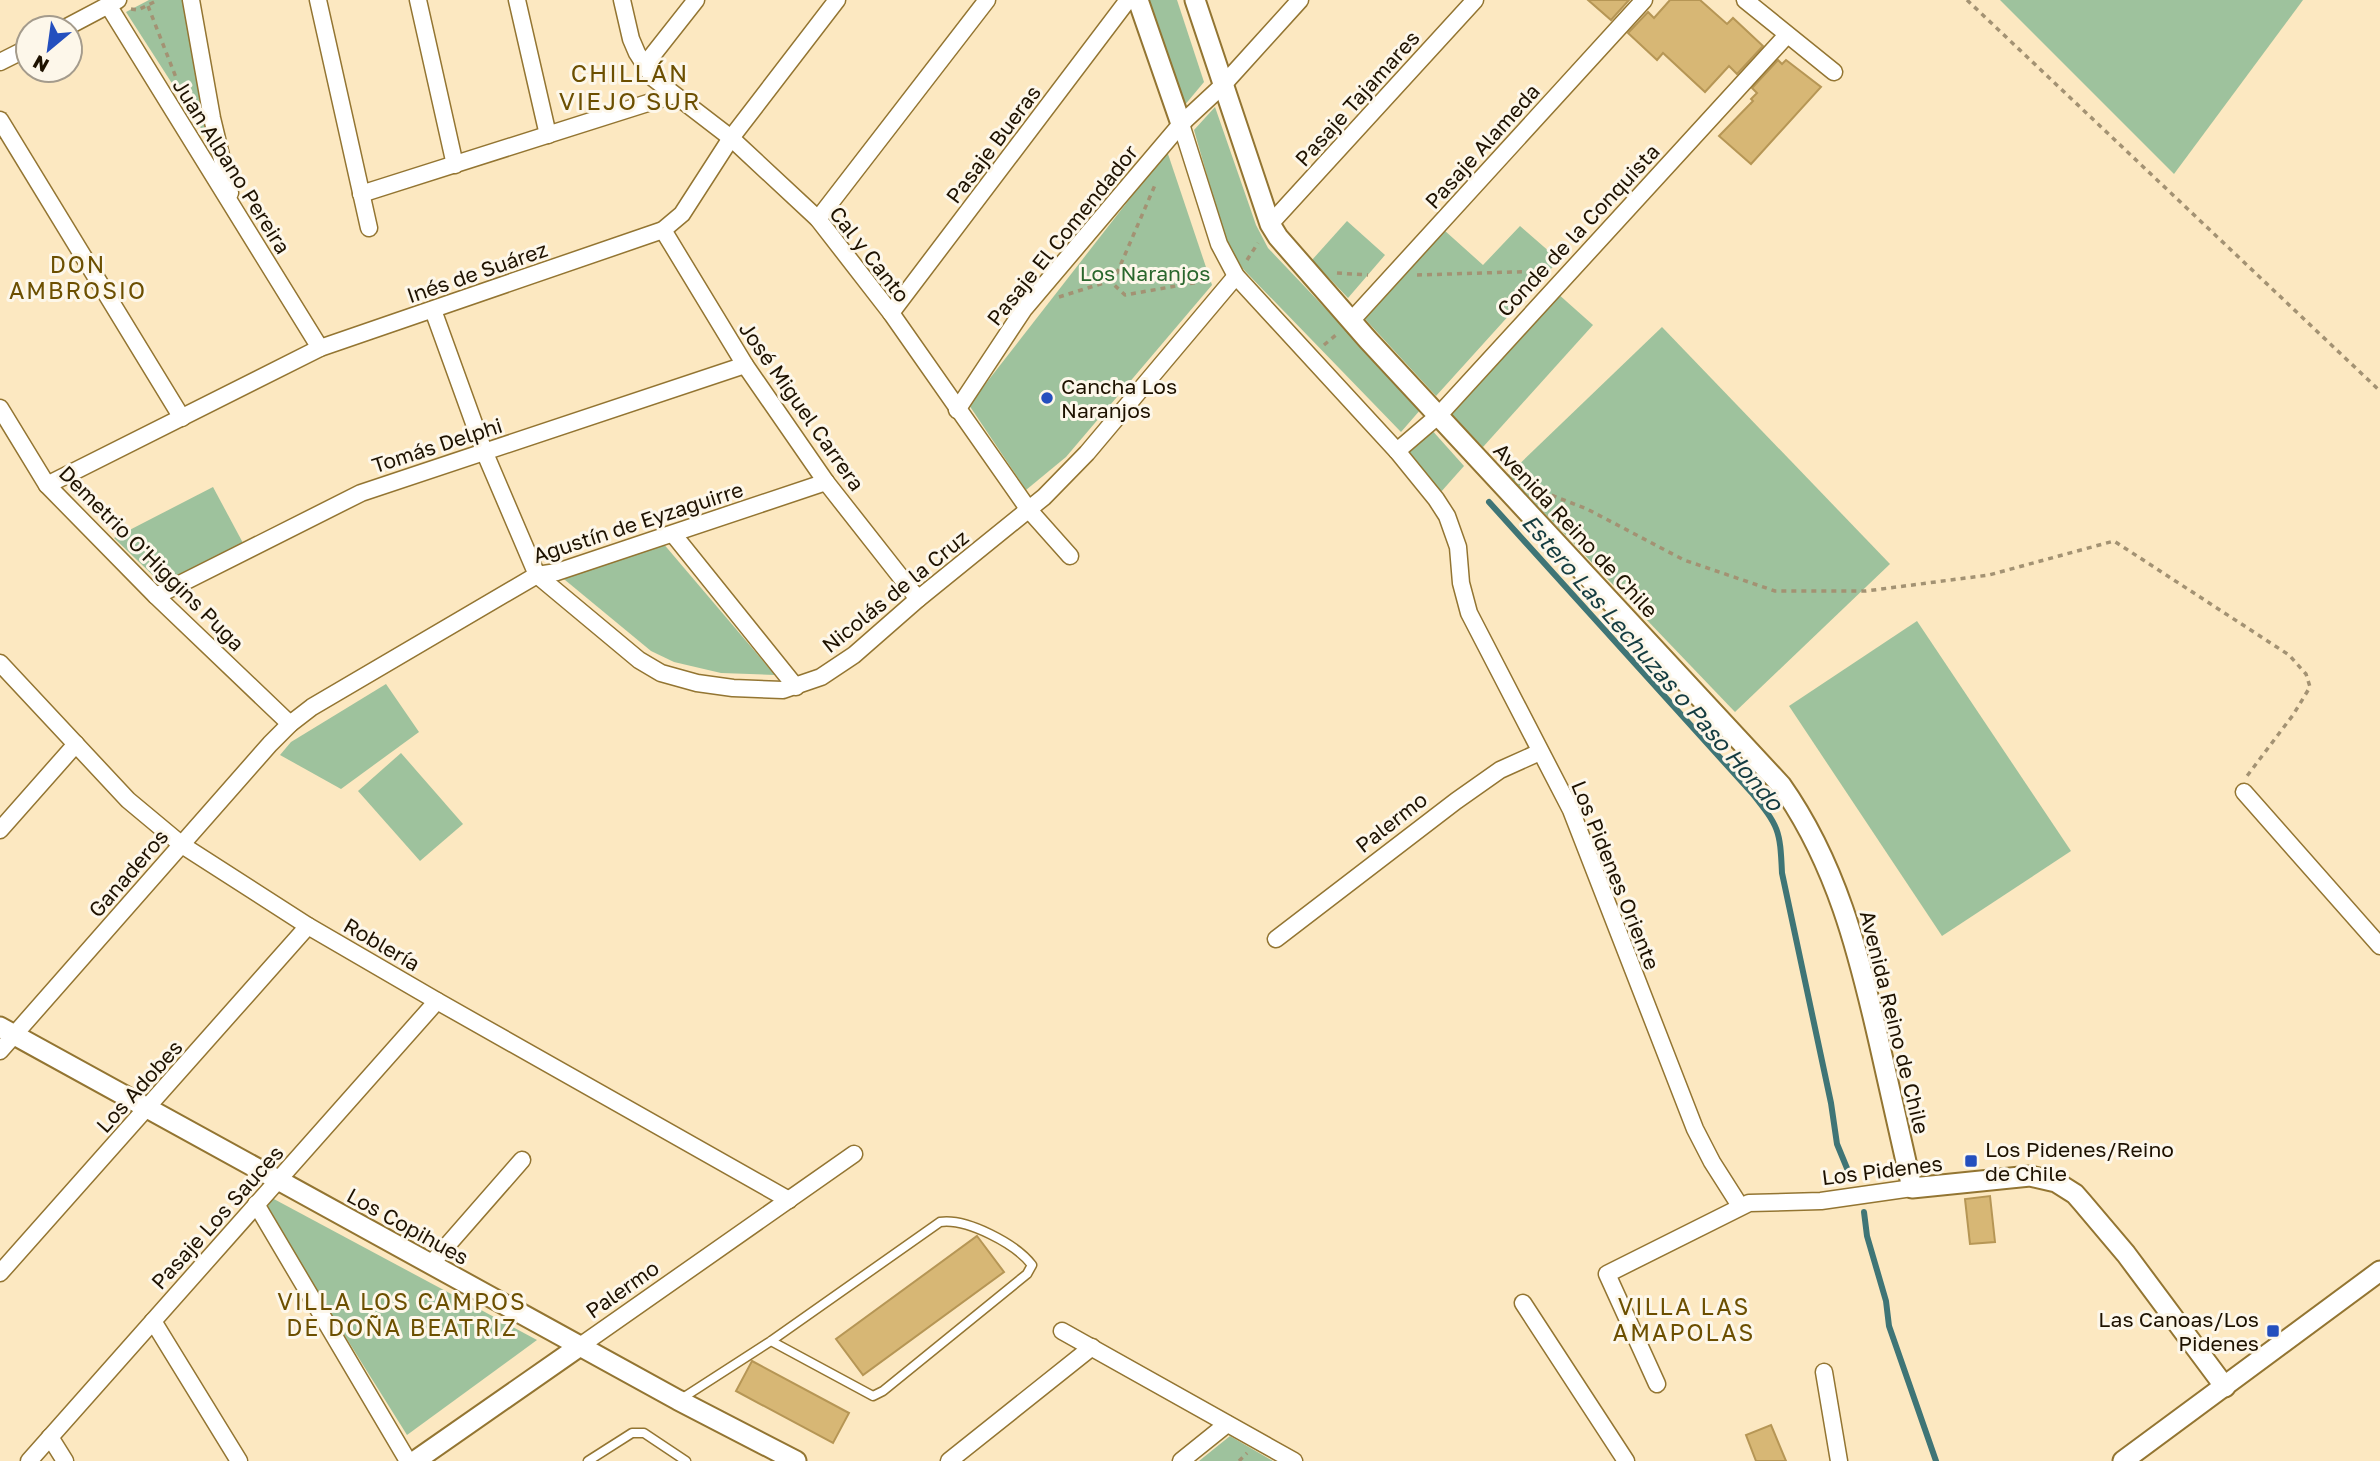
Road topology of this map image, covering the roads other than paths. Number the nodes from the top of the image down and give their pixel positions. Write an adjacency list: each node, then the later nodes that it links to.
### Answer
1 (191, 0): 29 (street)
2 (318, 0): 28 (street)
3 (418, 0): 27 (street)
4 (517, 0): 25 (street)
5 (622, 0): 19 (street, Cal y Canto)
6 (696, 0): 19 (street)
7 (837, 0): 26 (street, Inés de Suárez)
8 (987, 0): 30 (street)
9 (1128, 0): 36 (street, Pasaje Bueras)
10 (1138, 0): 24 (street)
11 (1195, 0): 21 (street, Avenida Reino de Chile)
12 (1300, 0): 21 (street, Pasaje El Comendador)
13 (1475, 0): 31 (street, Pasaje Tajamares)
14 (1644, 0): 37 (street, Pasaje Alameda)
15 (1745, 0): 18 (street)
16 (113, 3): 17 (street); 29 (street, Juan Albano Pereira)
17 (84, 18)
18 (1787, 35): 20 (street); 42 (street, Conde de la Conquista)
19 (644, 66): 22 (street, Cal y Canto)
20 (1834, 72)
21 (1223, 85): 24 (street, Pasaje El Comendador); 31 (street, Avenida Reino de Chile)
22 (673, 95): 25 (street); 26 (street, Cal y Canto)
23 (0, 120): 43 (street)
24 (1181, 124): 34 (street); 41 (street, Pasaje El Comendador)
25 (548, 135): 27 (street)
26 (731, 138): 30 (street, Cal y Canto); 33 (street, Inés de Suárez)
27 (455, 165): 28 (street)
28 (361, 194): 32 (street)
29 (234, 209): 38 (street, Juan Albano Pereira)
30 (818, 219): 36 (street, Cal y Canto)
31 (1270, 224): 37 (street, Avenida Reino de Chile)
32 (369, 228)
33 (663, 230): 35 (street, Inés de Suárez); 39 (street, José Miguel Carrera)
34 (1236, 276): 45 (street); 48 (street, Nicolás de la Cruz)
35 (433, 310): 38 (street, Inés de Suárez); 44 (street, Nicolás de la Cruz)
36 (891, 313): 41 (street, Cal y Canto)
37 (1351, 321): 42 (street, Avenida Reino de Chile)
38 (320, 348): 43 (street, Inés de Suárez)
39 (745, 365): 44 (street, Tomás Delphi); 46 (street, José Miguel Carrera)
40 (0, 408): 47 (street, Demetrio O'Higgins Puga)
41 (957, 410): 48 (street, Cal y Canto)
42 (1438, 415): 45 (street, Conde de la Conquista); 72 (street, Avenida Reino de Chile)
43 (182, 418): 47 (street, Inés de Suárez)
44 (484, 451): 51 (street, Nicolás de la Cruz); 52 (street, Tomás Delphi)
45 (1397, 451): 58 (street, Los Pidenes Oriente)
46 (826, 482): 49 (street, Agustín de Eyzaguirre); 53 (street, José Miguel Carrera)
47 (47, 485): 52 (street, Demetrio O'Higgins Puga)
48 (1029, 510): 50 (street, Cal y Canto); 53 (street, Nicolás de la Cruz)
49 (673, 534): 51 (street, Agustín de Eyzaguirre); 55 (street)
50 (1070, 556)
51 (537, 575): 55 (street, Nicolás de la Cruz); 56 (street, Agustín de Eyzaguirre)
52 (156, 596): 56 (street, Demetrio O'Higgins Puga)
53 (918, 598): 55 (street, Nicolás de la Cruz)
54 (0, 663): 57 (street, Roblería)
55 (796, 687)
56 (289, 724): 61 (street, Ganaderos)
57 (76, 744): 60 (street); 61 (street, Roblería)
58 (1540, 752): 63 (street, Palermo); 75 (street, Los Pidenes Oriente)
59 (2244, 792): 64 (street)
60 (0, 830)
61 (182, 845): 62 (street, Roblería); 66 (street, Ganaderos)
62 (309, 926): 65 (street, Roblería); 68 (street, Los Adobes)
63 (1276, 939)
64 (2380, 946)
65 (437, 1001): 71 (street, Pasaje Los Sauces); 73 (street, Roblería)
66 (7, 1031): 67 (street, Ganaderos); 68 (street, Los Copihues)
67 (0, 1051)
68 (147, 1108): 71 (street, Los Copihues); 78 (street, Los Adobes)
69 (854, 1154): 73 (street, Palermo)
70 (522, 1160): 76 (street)
71 (278, 1180): 74 (street, Pasaje Los Sauces); 76 (street, Los Copihues)
72 (1912, 1188): 75 (street, Los Pidenes); 87 (street, Los Pidenes)
73 (789, 1200): 83 (street, Palermo)
74 (256, 1204): 80 (street, Pasaje Los Sauces); 95 (street)
75 (1740, 1206): 86 (street, Los Pidenes)
76 (431, 1264): 83 (street, Los Copihues)
77 (2380, 1271): 87 (street)
78 (0, 1273)
79 (1523, 1303): 102 (street)
80 (153, 1321): 90 (street, Pasaje Los Sauces); 94 (street)
81 (1062, 1331): 84 (street)
82 (772, 1340): 82 (lane); 88 (lane)
83 (580, 1346): 88 (street, Los Copihues); 96 (street, Palermo)
84 (1092, 1347): 89 (street); 99 (street)
85 (1824, 1372): 103 (street)
86 (1657, 1384)
87 (2225, 1387): 104 (street)
88 (678, 1401): 91 (street, Los Copihues)
89 (1227, 1424): 100 (street); 101 (street)
90 (50, 1437): 92 (street, Pasaje Los Sauces); 93 (street)
91 (784, 1458)
92 (29, 1461)
93 (65, 1461)
94 (239, 1461)
95 (408, 1461)
96 (415, 1461)
97 (588, 1461): 98 (lane)
98 (686, 1461)
99 (949, 1461)
100 (1181, 1461)
101 (1294, 1461)
102 (1626, 1461)
103 (1839, 1461)
104 (2123, 1461)

